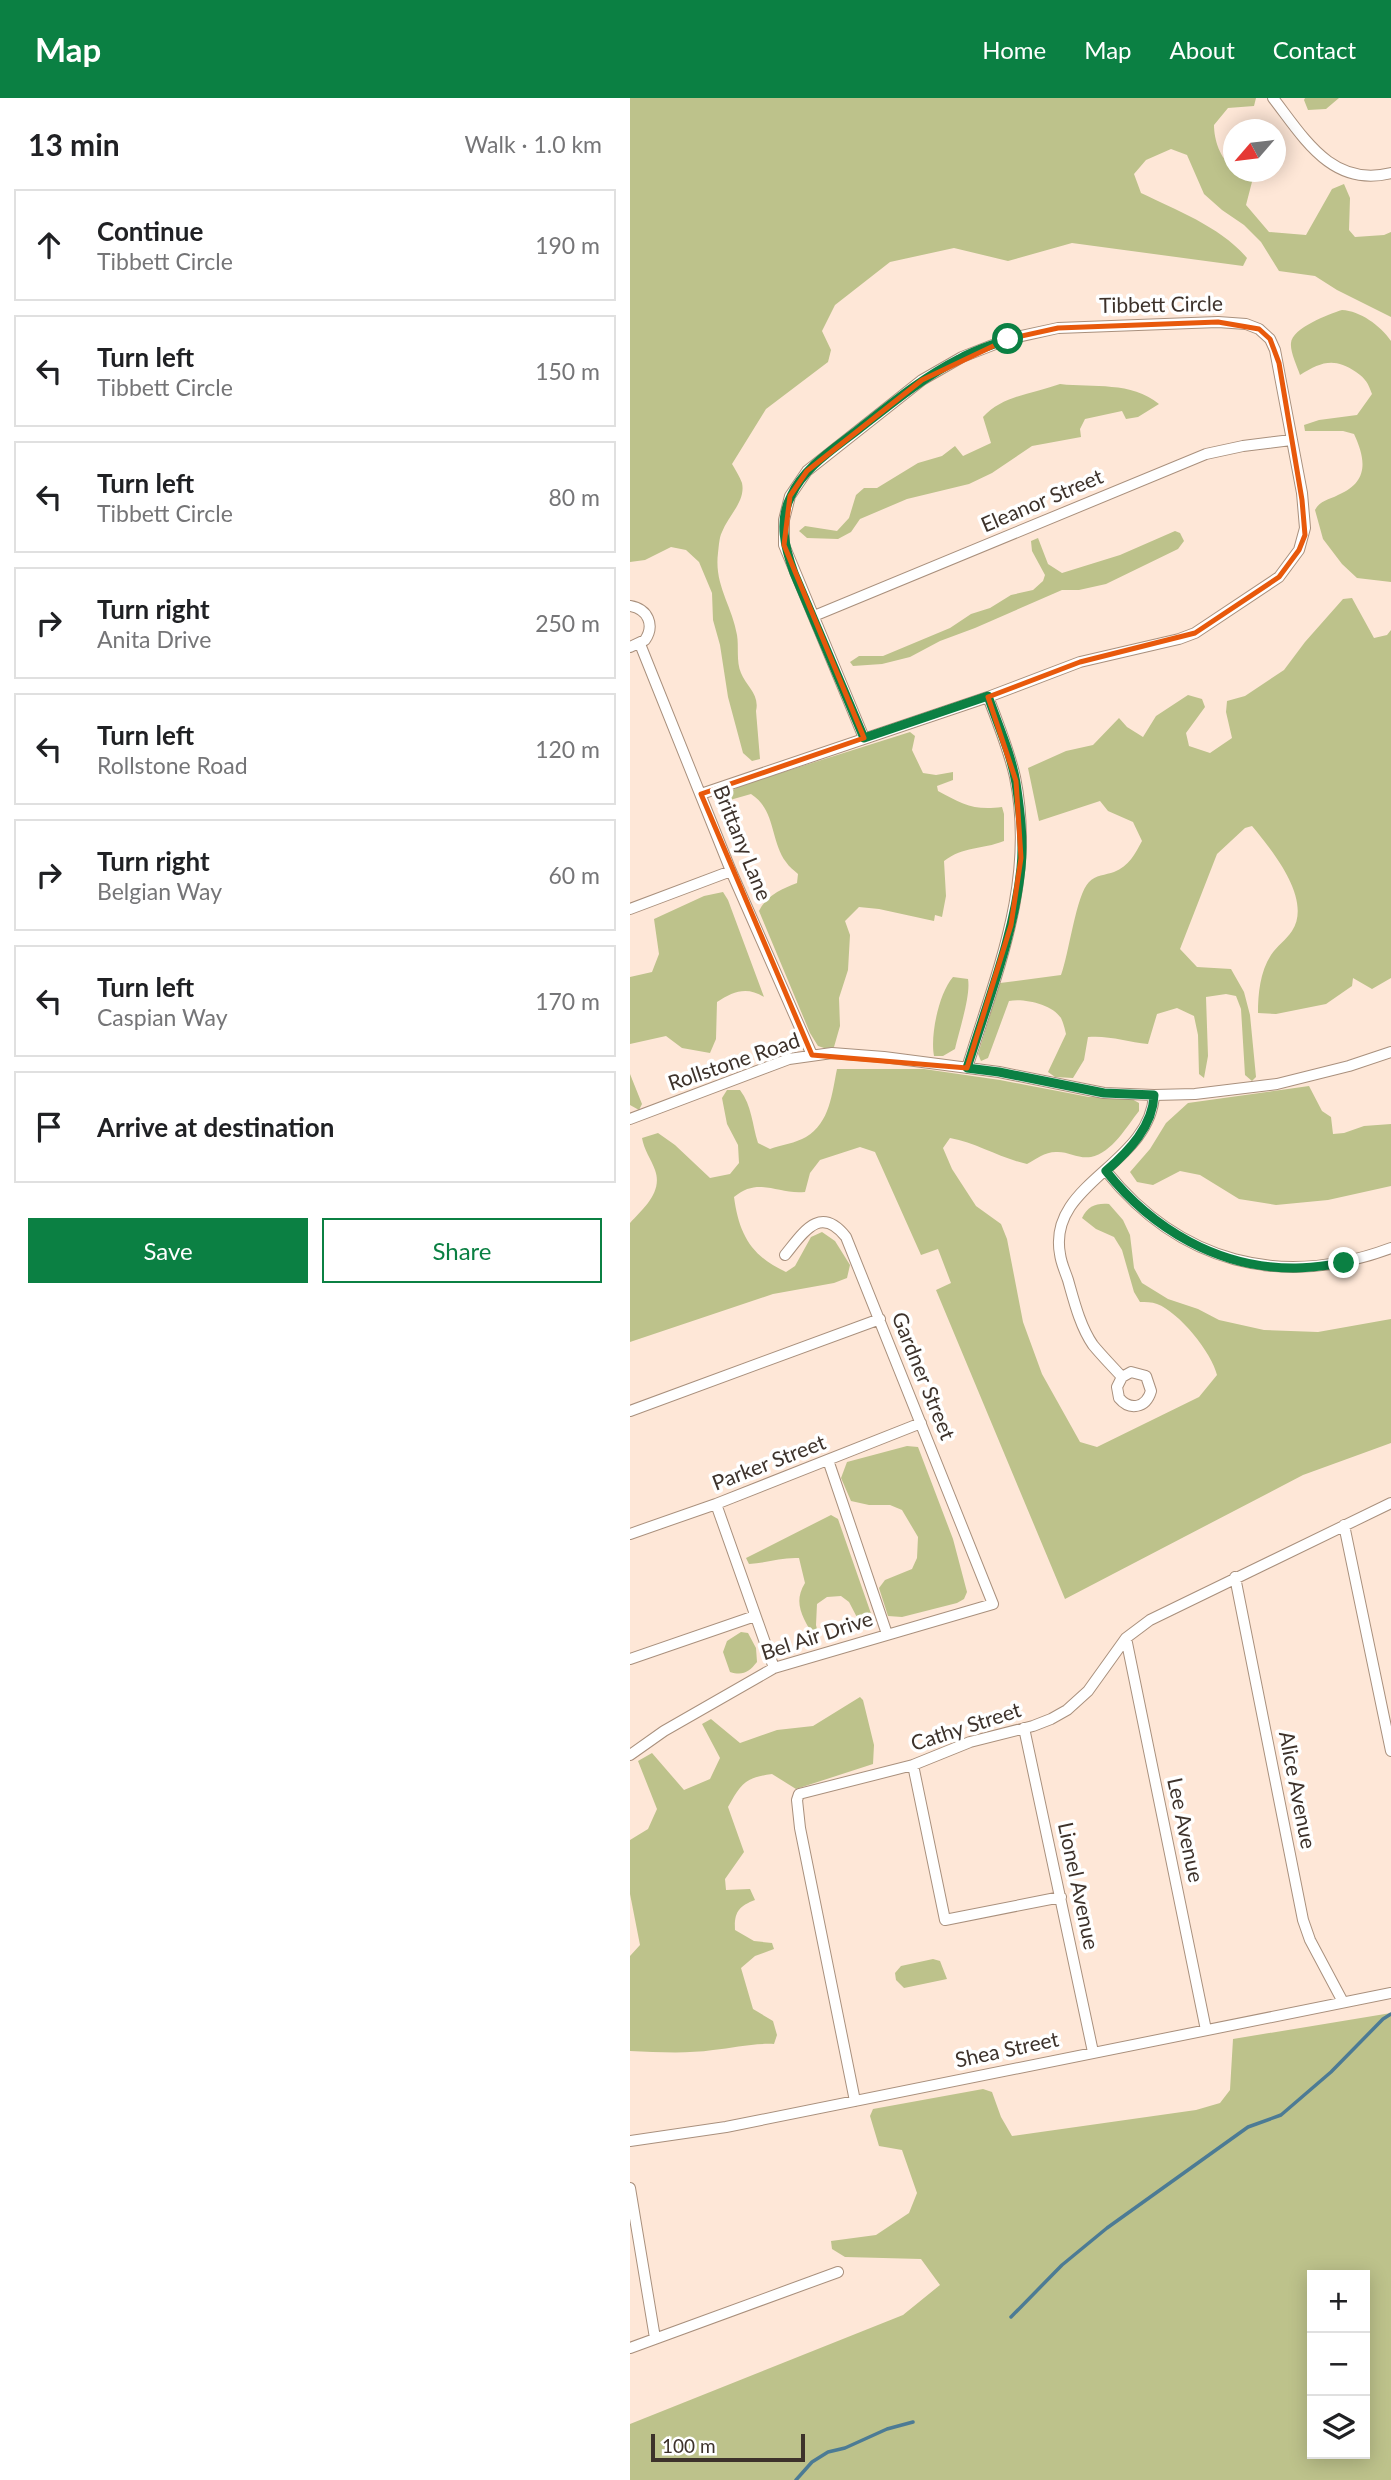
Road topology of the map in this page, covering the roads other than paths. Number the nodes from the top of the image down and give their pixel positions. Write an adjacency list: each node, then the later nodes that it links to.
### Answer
1 (1273, 98): 2 (street)
2 (1391, 173)
3 (1291, 440): 5 (street, Eleanor Street); 5 (street, Tibbett Circle); 7 (street, Tibbett Circle)
4 (630, 606): 6 (street, Brittany Lane)
5 (814, 616): 8 (street, Tibbett Circle)
6 (635, 646): 9 (street, Brittany Lane)
7 (988, 696): 8 (street, Tibbett Circle); 14 (street)
8 (864, 738): 9 (street)
9 (701, 794): 10 (street, Brittany Lane)
10 (731, 871): 11 (street); 13 (street, Brittany Lane)
11 (630, 909)
12 (1391, 1052): 15 (street, Rollstone Road)
13 (812, 1055): 14 (street, Rollstone Road); 16 (street, Rollstone Road)
14 (967, 1068): 15 (street, Rollstone Road)
15 (1154, 1095): 17 (street)
16 (630, 1119)
17 (1106, 1171): 18 (street); 21 (street)
18 (1391, 1248)
19 (785, 1255): 20 (street, Gardner Street)
20 (880, 1319): 22 (street); 23 (street, Gardner Street)
21 (1122, 1377)
22 (630, 1411)
23 (921, 1423): 24 (street, Parker Street); 30 (street, Gardner Street)
24 (828, 1460): 26 (street, Parker Street); 32 (street)
25 (1391, 1503): 27 (street, Cathy Street)
26 (716, 1504): 28 (street, Parker Street); 31 (street)
27 (1344, 1525): 29 (street, Cathy Street); 37 (street)
28 (630, 1534)
29 (1235, 1577): 33 (street, Cathy Street); 42 (street, Alice Avenue)
30 (993, 1604): 32 (street, Bel Air Drive)
31 (755, 1616): 34 (street); 35 (street)
32 (887, 1634): 35 (street, Bel Air Drive)
33 (1126, 1638): 36 (street, Cathy Street); 43 (street, Lee Avenue)
34 (630, 1659)
35 (774, 1668): 38 (street, Bel Air Drive)
36 (1024, 1728): 39 (street, Cathy Street); 40 (street, Lionel Avenue)
37 (1391, 1751)
38 (630, 1755)
39 (913, 1765): 40 (street); 45 (street, Cathy Street)
40 (1061, 1897): 44 (street, Lionel Avenue)
41 (1391, 1993): 42 (street, Shea Street)
42 (1343, 2002): 43 (street, Shea Street)
43 (1206, 2030): 44 (street, Shea Street)
44 (1093, 2052): 45 (street, Shea Street)
45 (855, 2101): 46 (street, Shea Street)
46 (630, 2141)
47 (630, 2188): 49 (street)
48 (838, 2272): 49 (street)
49 (655, 2338): 50 (street)
50 (630, 2348)

